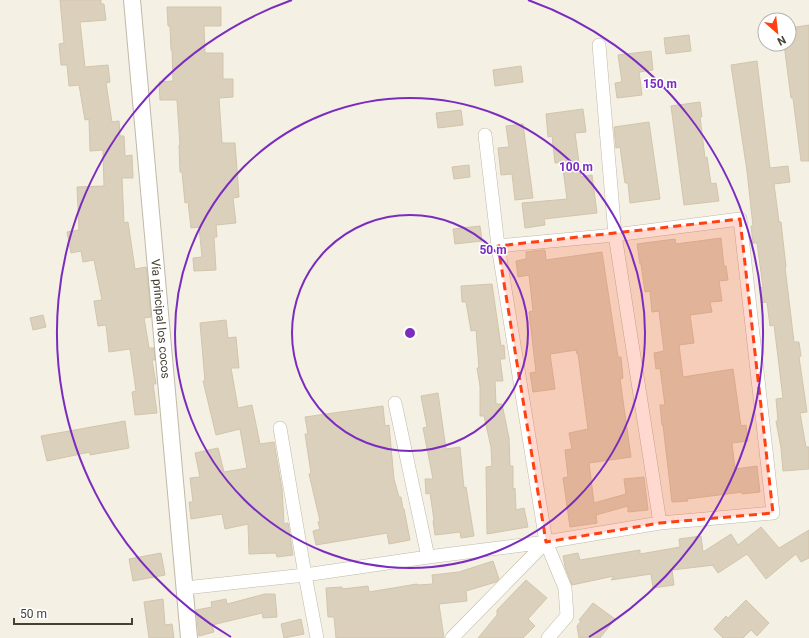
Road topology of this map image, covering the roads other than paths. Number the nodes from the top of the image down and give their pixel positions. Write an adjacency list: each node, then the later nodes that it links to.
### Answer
1 (132, 0): 12 (street, Vía principal los cocos)
2 (599, 45): 4 (street)
3 (485, 135): 5 (street)
4 (615, 234): 5 (street); 8 (street); 8 (street)
5 (498, 246): 9 (street)
6 (395, 403): 10 (street)
7 (280, 428): 11 (street)
8 (660, 522): 9 (street)
9 (546, 542): 10 (street); 15 (street); 16 (street)
10 (428, 557): 11 (street)
11 (305, 575): 12 (street); 14 (street)
12 (185, 588): 13 (street, Vía principal los cocos)
13 (189, 638)
14 (317, 638)
15 (452, 638)
16 (548, 638)

